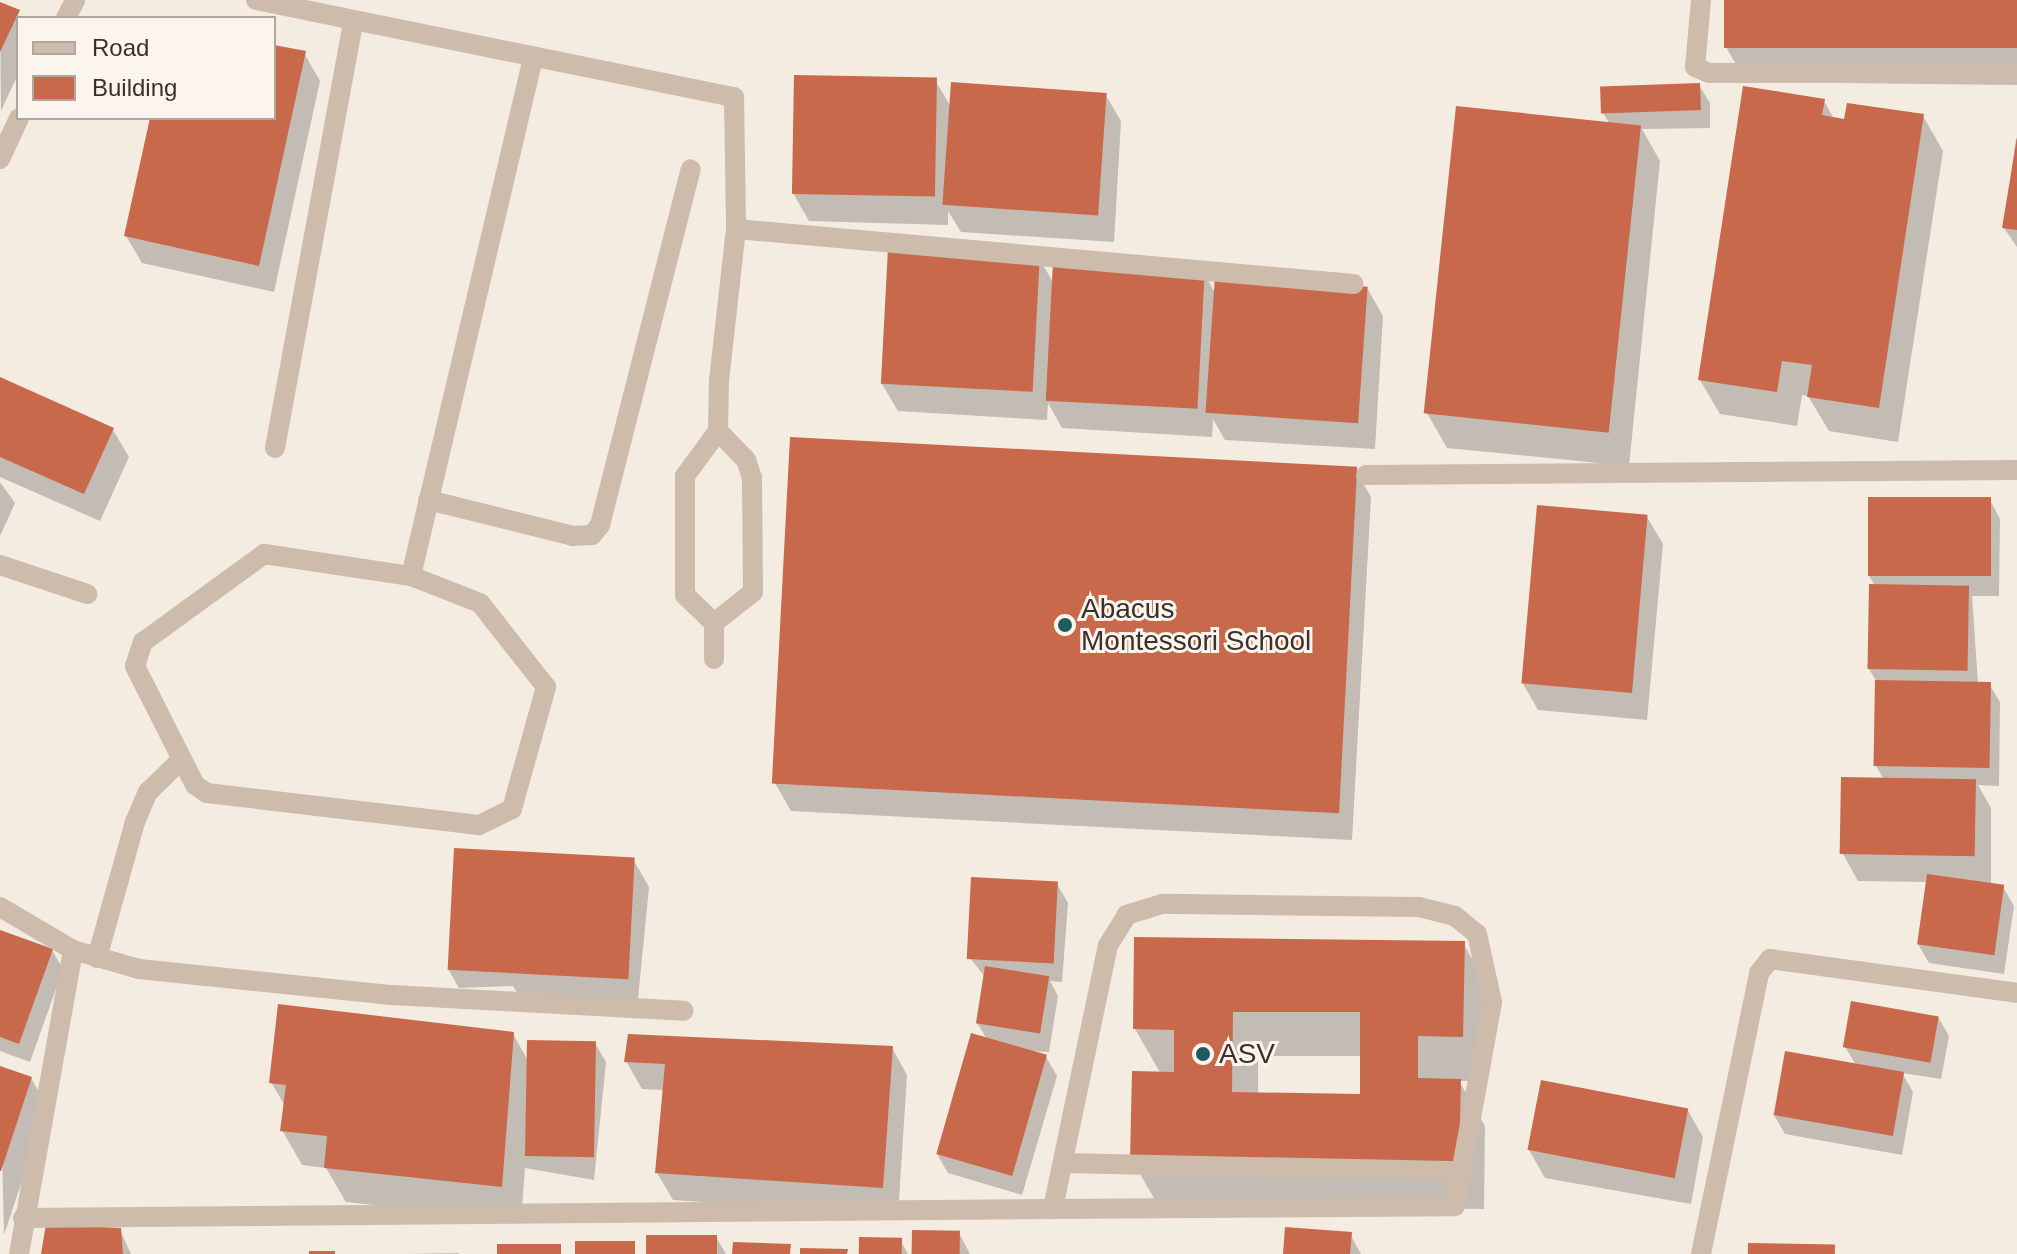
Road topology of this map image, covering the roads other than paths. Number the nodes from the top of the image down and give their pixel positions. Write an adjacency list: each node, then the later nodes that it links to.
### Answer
1 (256, 0): 3 (street)
2 (1701, 0): 5 (street)
3 (353, 22): 4 (street); 12 (street)
4 (533, 58): 9 (street); 15 (street)
5 (2017, 73)
6 (18, 120): 7 (street)
7 (0, 159)
8 (691, 169): 15 (street)
9 (736, 229): 10 (street); 11 (street)
10 (1354, 284)
11 (718, 431): 19 (street); 19 (street)
12 (275, 448)
13 (2017, 470): 14 (street)
14 (1366, 475)
15 (428, 500): 17 (street)
16 (0, 565): 18 (street)
17 (411, 576): 21 (street); 21 (street)
18 (87, 594)
19 (714, 623): 20 (street)
20 (714, 659)
21 (181, 760): 24 (street)
22 (0, 907): 23 (street)
23 (73, 950): 24 (street); 30 (street)
24 (97, 958): 26 (street)
25 (2017, 993): 33 (street)
26 (684, 1011)
27 (1063, 1163): 28 (street); 28 (street); 29 (street)
28 (1461, 1171): 29 (street)
29 (1053, 1209): 30 (street)
30 (23, 1218): 32 (street)
31 (0, 1248): 32 (street)
32 (17, 1254)
33 (1701, 1254)

